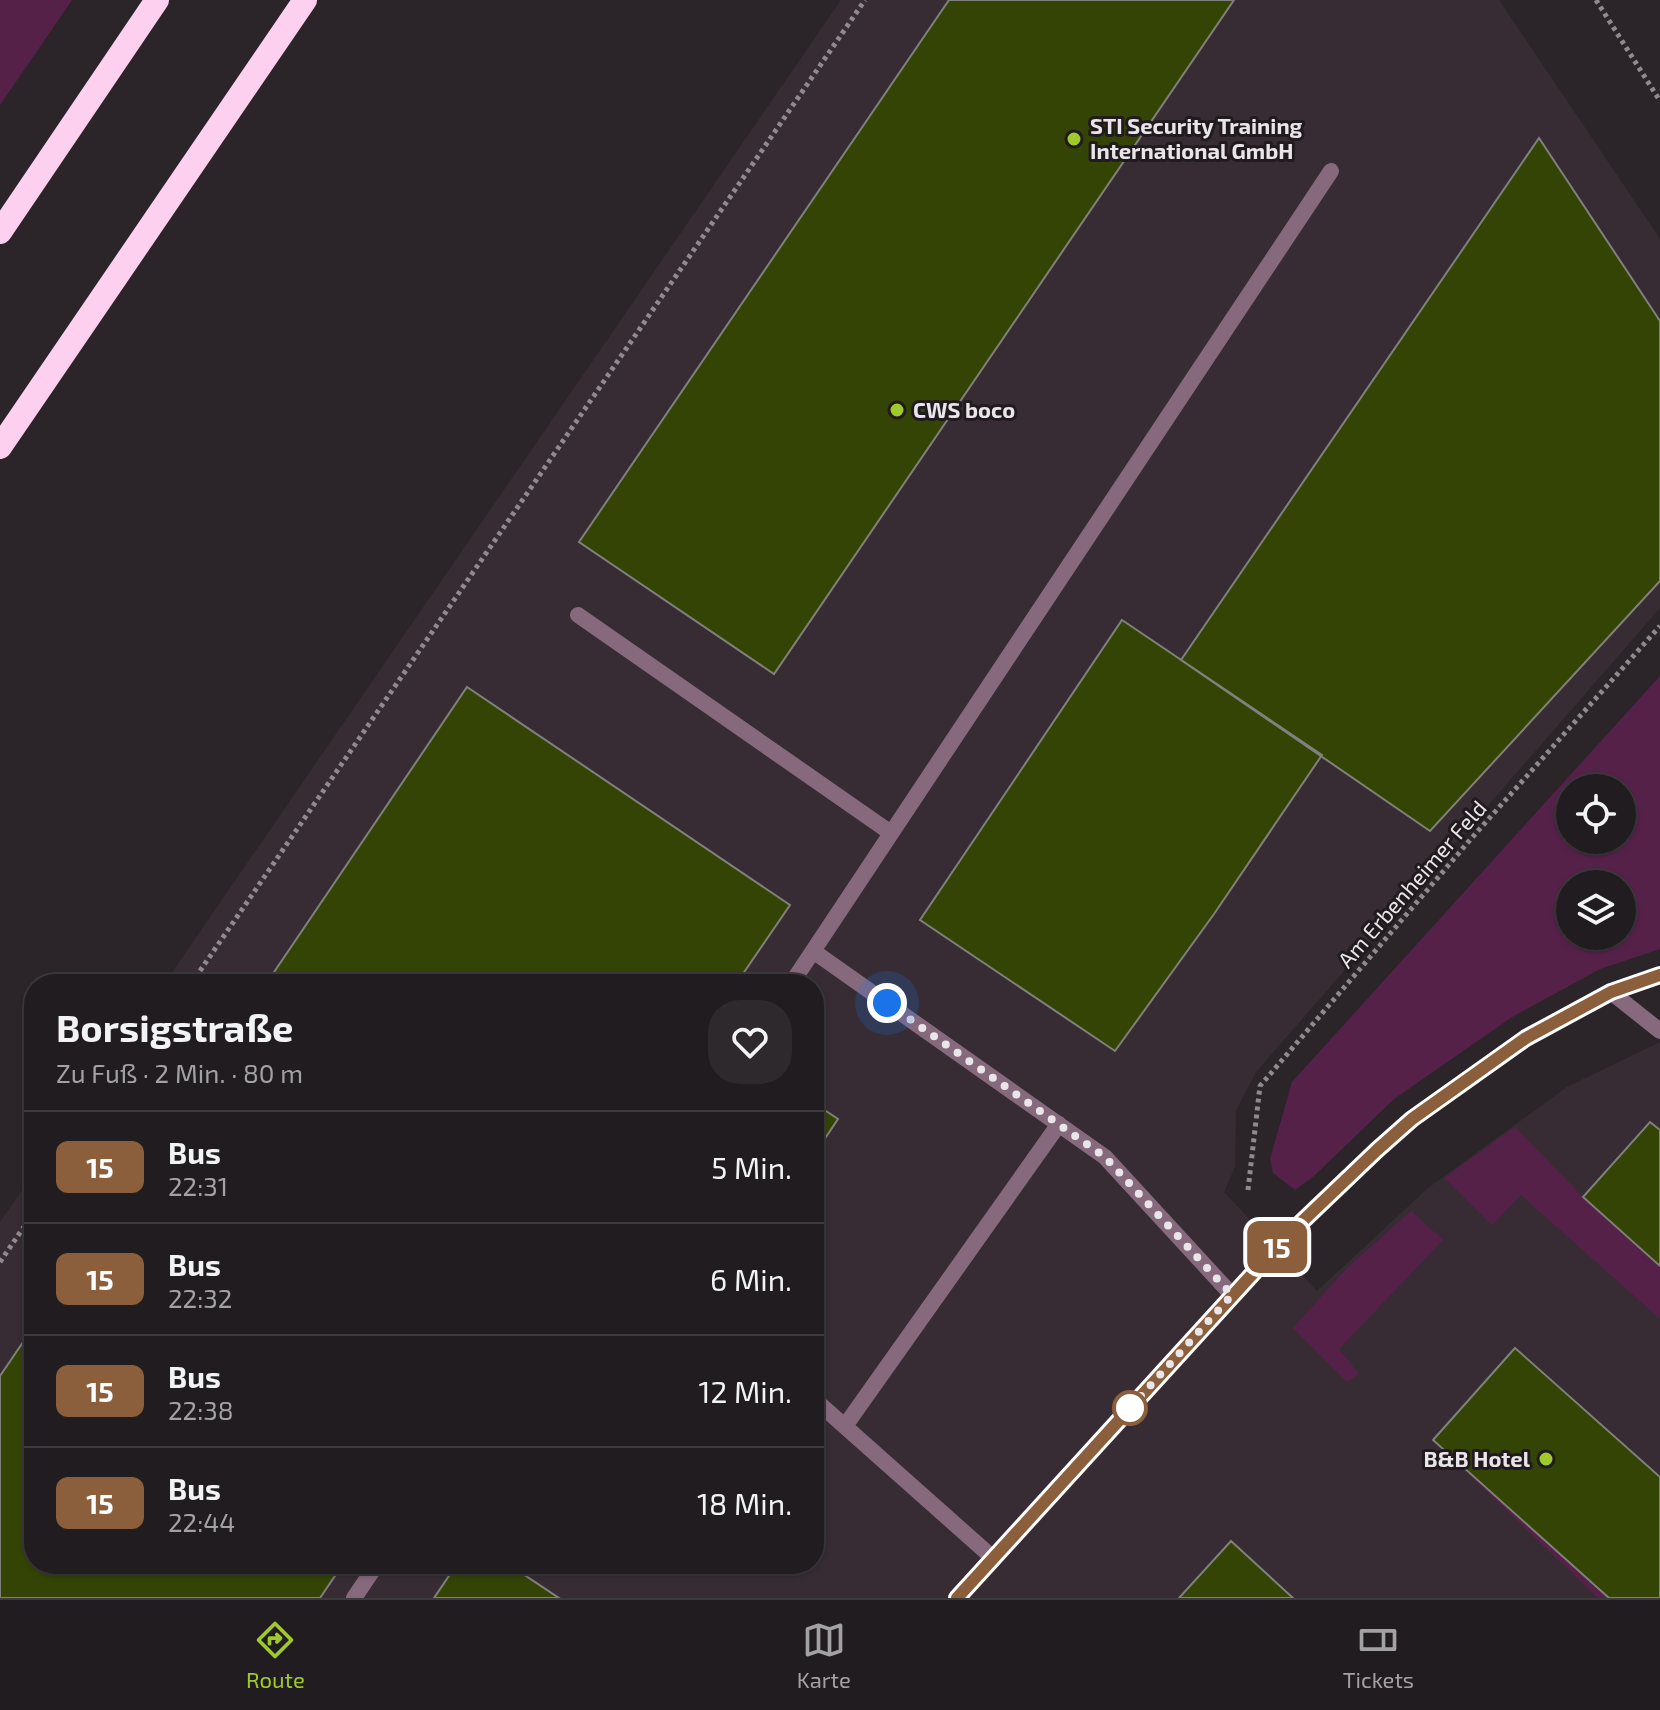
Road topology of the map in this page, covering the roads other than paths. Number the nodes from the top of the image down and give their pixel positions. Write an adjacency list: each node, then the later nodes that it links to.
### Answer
1 (157, 0): 4 (highway)
2 (305, 0): 5 (highway)
3 (1331, 171): 7 (street)
4 (0, 232)
5 (0, 447)
6 (578, 615): 7 (street)
7 (891, 833): 8 (street)
8 (813, 951): 9 (street); 13 (street)
9 (798, 974)
10 (1660, 975): 11 (street)
11 (1611, 992): 12 (street); 14 (street)
12 (1660, 1031)
13 (1059, 1124): 14 (street); 16 (street)
14 (1232, 1295): 17 (street)
15 (824, 1408): 16 (street)
16 (845, 1426): 17 (street)
17 (993, 1558): 20 (street)
18 (370, 1574): 19 (street)
19 (354, 1598)
20 (957, 1598)

